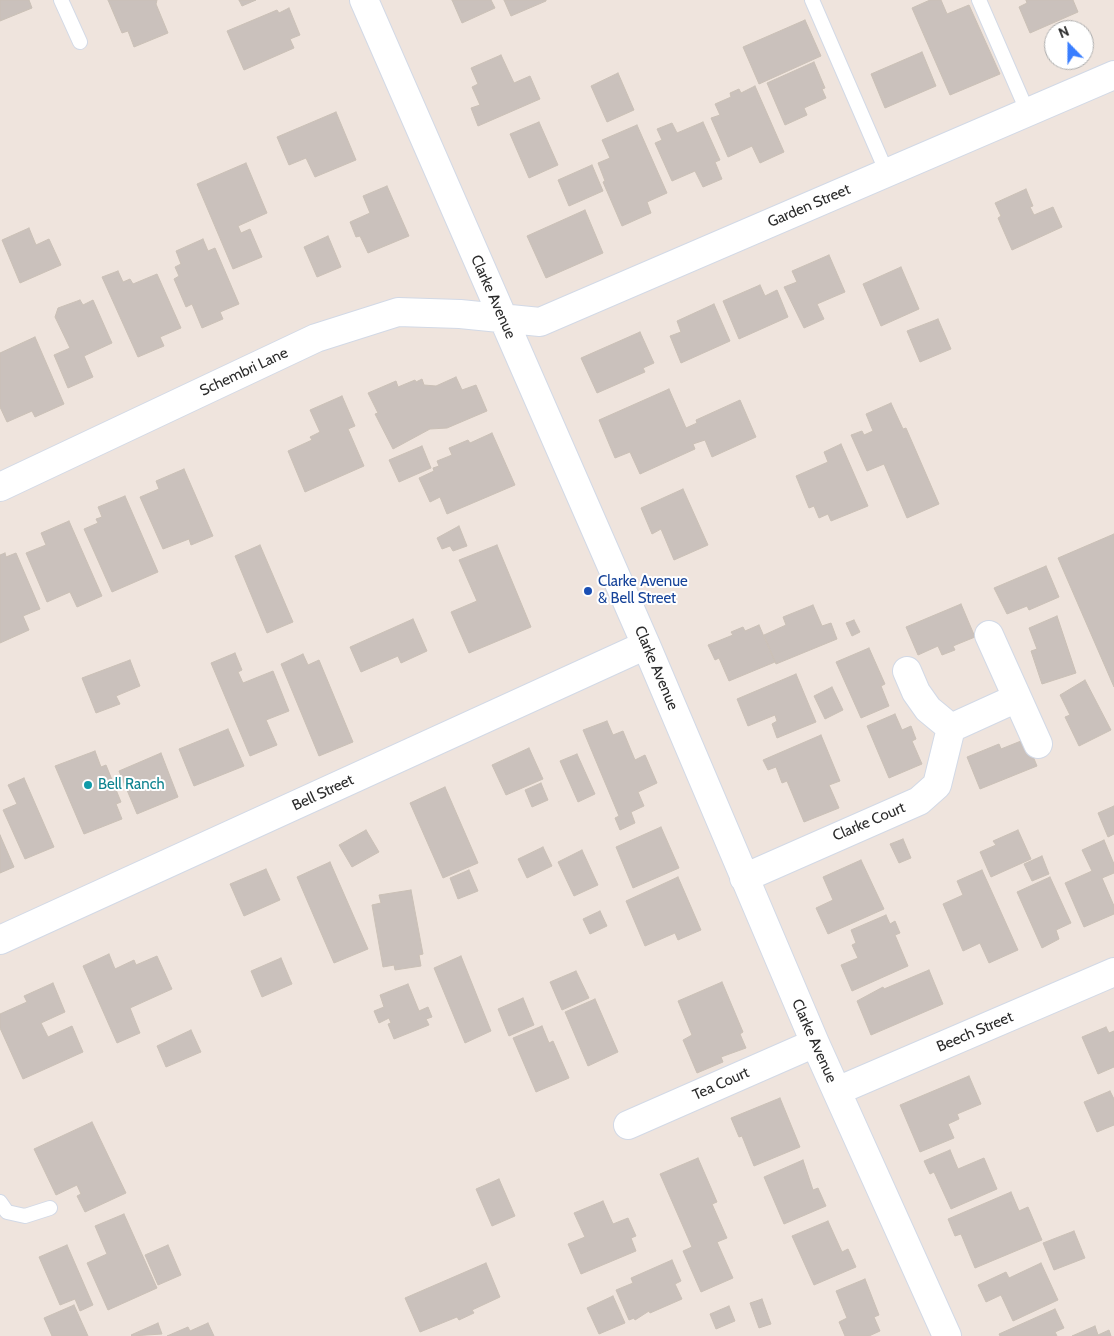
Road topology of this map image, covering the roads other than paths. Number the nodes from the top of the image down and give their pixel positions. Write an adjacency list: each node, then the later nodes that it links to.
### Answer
1 (60, 0): 5 (lane)
2 (364, 0): 9 (street, Clarke Avenue)
3 (812, 0): 8 (lane)
4 (979, 0): 7 (lane)
5 (80, 42)
6 (1114, 76): 7 (street, Garden Street)
7 (1028, 113): 8 (street, Garden Street)
8 (887, 173): 9 (street, Garden Street)
9 (501, 318): 10 (street, Schembri Lane); 12 (street, Clarke Avenue)
10 (0, 487)
11 (990, 635): 14 (street)
12 (646, 645): 17 (street, Clarke Avenue); 18 (street, Bell Street)
13 (907, 671): 15 (street)
14 (1017, 698): 15 (street); 16 (street)
15 (951, 728): 17 (street, Clarke Court)
16 (1038, 744)
17 (744, 878): 20 (street, Clarke Avenue)
18 (0, 940)
19 (1114, 972): 21 (street, Beech Street)
20 (815, 1043): 21 (street, Clarke Avenue); 22 (street, Tea Court)
21 (837, 1091): 25 (street, Clarke Avenue)
22 (628, 1125)
23 (0, 1202): 24 (lane)
24 (50, 1208)
25 (947, 1336)

